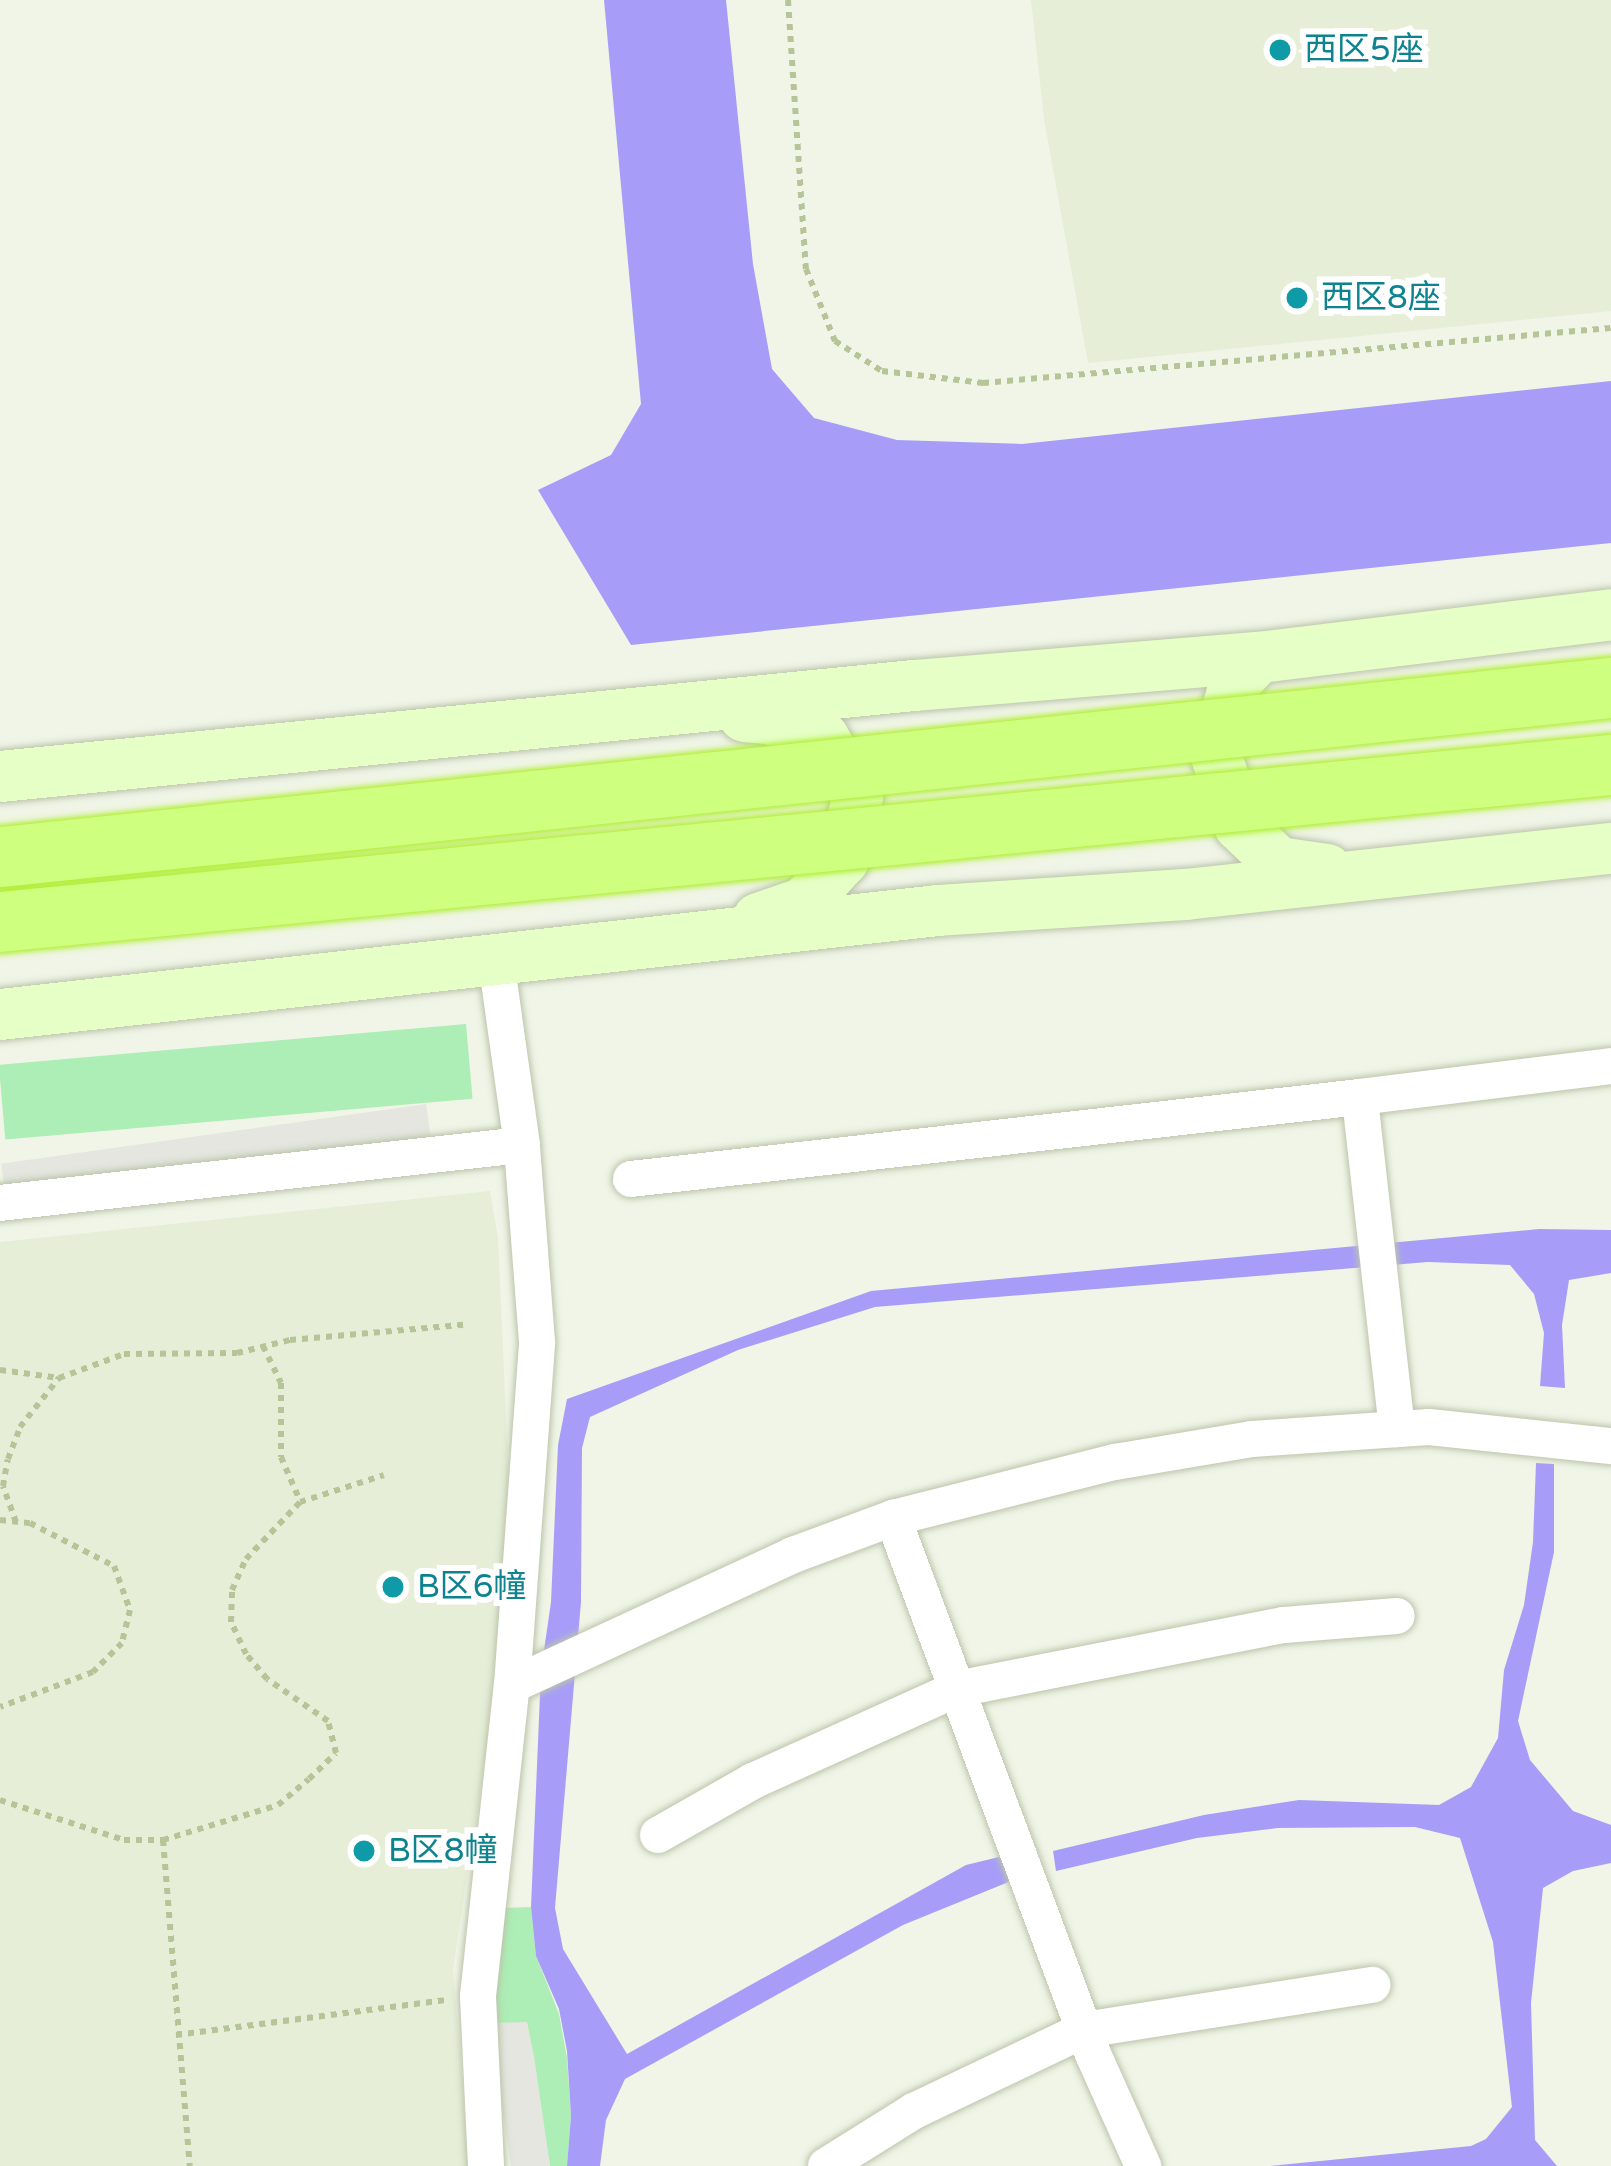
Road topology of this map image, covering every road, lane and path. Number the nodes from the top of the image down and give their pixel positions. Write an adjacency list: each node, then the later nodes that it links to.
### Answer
1 (788, 0): 2 (path)
2 (1611, 328)
3 (1611, 614): 4 (main road)
4 (1258, 657): 6 (main road); 11 (main road)
5 (1611, 688): 10 (highway, bridge)
6 (679, 710): 8 (main road); 13 (main road)
7 (1611, 765): 12 (highway, bridge)
8 (0, 776)
9 (1611, 848): 11 (main road)
10 (2, 857)
11 (1363, 873): 13 (main road)
12 (0, 922)
13 (706, 935): 14 (main road)
14 (496, 960): 15 (main road); 18 (street)
15 (0, 1014)
16 (1611, 1066): 17 (street)
17 (1360, 1097): 19 (street); 25 (street)
18 (522, 1145): 20 (street); 33 (street)
19 (631, 1179)
20 (0, 1203)
21 (463, 1325): 22 (path)
22 (262, 1346): 24 (path); 28 (path)
23 (0, 1370): 24 (path)
24 (59, 1378): 31 (path)
25 (1397, 1429): 26 (street); 29 (street)
26 (1611, 1446)
27 (385, 1475): 28 (path)
28 (300, 1502): 38 (path)
29 (893, 1518): 33 (street); 34 (street)
30 (0, 1520): 31 (path)
31 (16, 1522): 35 (path)
32 (1397, 1616): 34 (street)
33 (543, 1670): 40 (street)
34 (957, 1689): 37 (street); 41 (street)
35 (0, 1707)
36 (0, 1800): 38 (path)
37 (658, 1835)
38 (163, 1840): 42 (path)
39 (1372, 1985): 41 (street)
40 (478, 1996): 42 (path); 44 (street)
41 (1084, 2030): 45 (street); 46 (street)
42 (176, 2035): 43 (path)
43 (190, 2166)
44 (486, 2166)
45 (826, 2166)
46 (1143, 2166)

